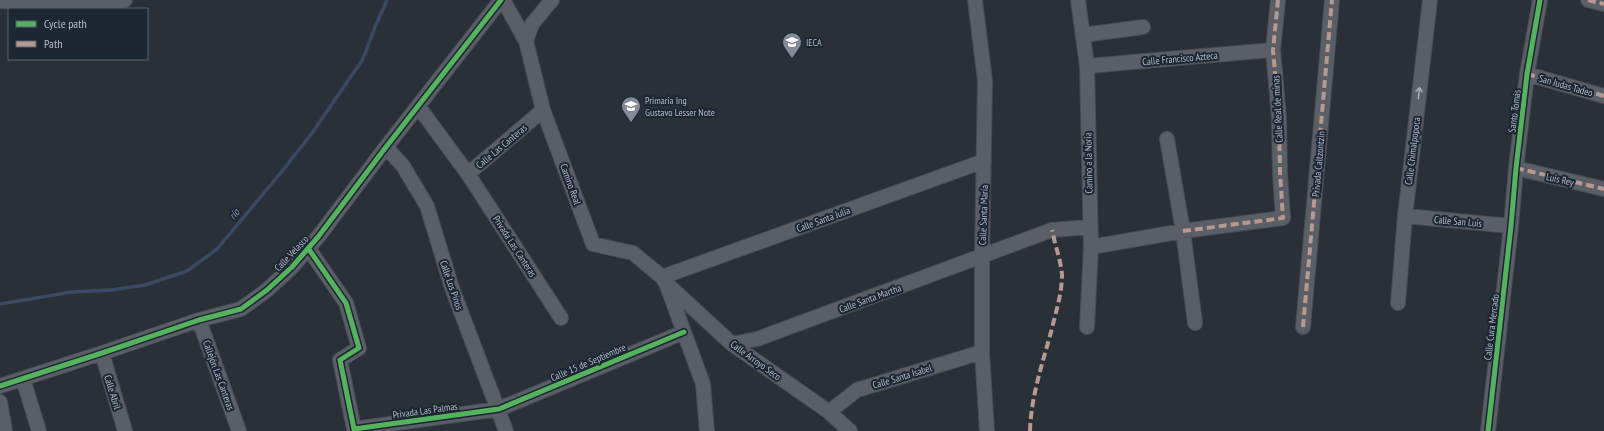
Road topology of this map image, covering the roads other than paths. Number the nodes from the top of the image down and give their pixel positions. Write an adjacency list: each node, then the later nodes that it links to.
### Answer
1 (125, 0): 11 (street)
2 (502, 0): 15 (street, Camino Real); 20 (street, Calle Velasco)
3 (552, 0): 15 (street)
4 (975, 0): 24 (street, Calle Santa María)
5 (1078, 0): 14 (street, Camino a la Noria)
6 (1278, 0): 16 (street, Calle Real de minas)
7 (1332, 0): 41 (street, Privada Caltzontzin)
8 (1430, 0): 28 (street, Calle Chimalpopoca, one-way to 8)
9 (1540, 0): 18 (street, Santo Tomás)
10 (1588, 0): 12 (street)
11 (0, 1)
12 (1604, 4)
13 (1143, 27): 14 (street)
14 (1083, 35): 17 (street, Camino a la Noria)
15 (526, 41): 21 (street, Camino Real)
16 (1273, 50): 17 (street, Calle Francisco Azteca); 31 (street, Calle Real de minas)
17 (1087, 66): 30 (street, Camino a la Noria)
18 (1527, 74): 19 (street, San Judas Tadeo); 25 (street, Santo Tomás)
19 (1604, 96)
20 (418, 106): 23 (street, Calle Velasco); 26 (street, Calle Las Canteras)
21 (543, 110): 26 (street, Calle Las Canteras); 35 (street, Camino Real)
22 (1167, 139): 31 (street)
23 (386, 147): 33 (street, Calle Velasco); 51 (street, Calle Los Pinos)
24 (984, 161): 34 (street, Calle Santa María); 35 (street, Calle Santa Julia)
25 (1516, 168): 27 (street, Luis Rey); 29 (street, Santo Tomás)
26 (468, 174): 37 (street, Privada Las Canteras)
27 (1604, 189)
28 (1405, 216): 29 (street, Calle San Luis); 36 (street, Calle Chimalpopoca)
29 (1512, 226): 61 (street, Calle Cura Mercado)
30 (1090, 227): 32 (street, Camino a la Noria); 34 (street, Calle Santa Martha)
31 (1184, 230): 32 (street); 39 (street)
32 (1091, 247): 40 (street, Camino a la Noria)
33 (308, 248): 38 (street, Calle Velasco); 51 (street, Privada Las Palmas)
34 (982, 256): 43 (street, Calle Santa Martha); 45 (street, Calle Santa María)
35 (664, 280): 42 (street); 44 (street, Calle Arroyo Seco)
36 (1398, 303)
37 (561, 318)
38 (199, 320): 46 (street, Calle Velasco); 56 (street, Callejón Las Canteras)
39 (1195, 323)
40 (1087, 327)
41 (1303, 327)
42 (684, 332): 51 (street, Calle 15 de Septiembre); 58 (street)
43 (757, 339): 44 (street, Calle Santa Martha); 47 (street)
44 (732, 344): 47 (street, Calle Arroyo Seco)
45 (982, 352): 52 (street, Calle Santa Isabel); 60 (street, Calle Santa María)
46 (102, 353): 48 (street, Calle Velasco); 55 (street, Calle Abril)
47 (756, 361): 52 (street, Calle Arroyo Seco)
48 (23, 379): 49 (street, Calle Velasco); 54 (street)
49 (0, 386)
50 (0, 402): 53 (street)
51 (499, 409): 57 (street, Calle Los Pinos)
52 (829, 412): 59 (street, Calle Arroyo Seco)
53 (5, 431)
54 (39, 431)
55 (125, 431)
56 (239, 431)
57 (506, 431)
58 (707, 431)
59 (850, 431)
60 (986, 431)
61 (1488, 431)

